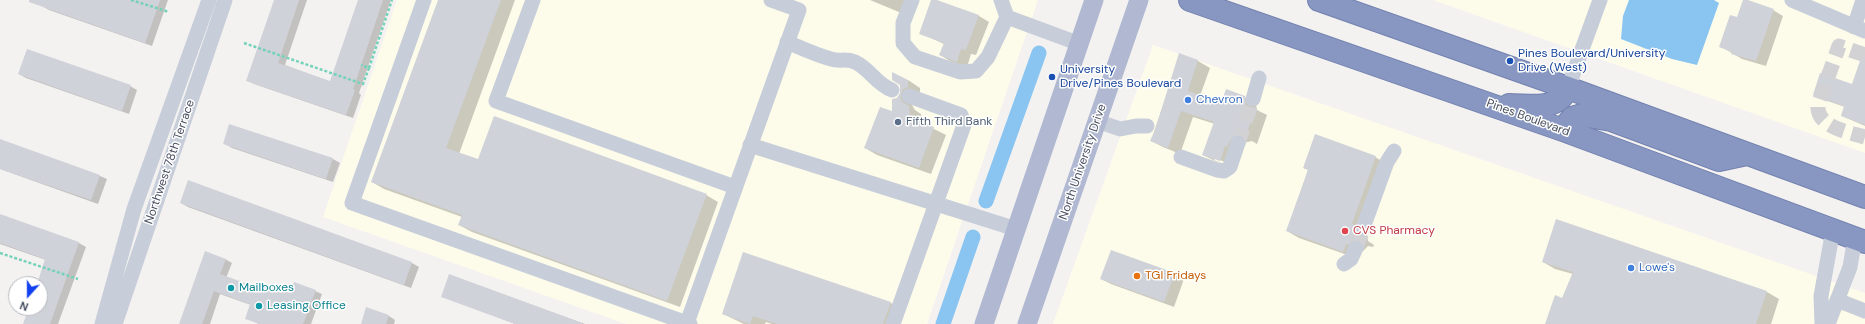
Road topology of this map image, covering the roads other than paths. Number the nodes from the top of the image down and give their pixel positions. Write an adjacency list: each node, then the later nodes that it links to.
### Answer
1 (209, 0): 44 (street, Northwest 78th Terrace)
2 (225, 0): 45 (street, Northwest 78th Terrace)
3 (424, 0): 46 (street)
4 (532, 0): 33 (street)
5 (771, 0): 17 (street)
6 (912, 0): 15 (street)
7 (1001, 0): 15 (street)
8 (1094, 0): 18 (main road)
9 (1139, 0): 25 (main road, North University Drive)
10 (1190, 0): 24 (highway, Pines Boulevard)
11 (1319, 0): 20 (highway)
12 (1600, 0): 20 (street)
13 (1792, 0): 16 (street)
14 (1863, 0): 16 (street)
15 (1007, 17): 18 (street)
16 (1859, 29)
17 (787, 42): 21 (street); 29 (street)
18 (1080, 44): 37 (main road)
19 (1259, 78): 23 (street)
20 (1568, 88): 24 (highway); 31 (highway)
21 (892, 90)
22 (909, 96): 35 (street)
23 (1253, 99)
24 (1492, 105): 27 (highway, Pines Boulevard)
25 (1097, 122): 26 (street); 49 (main road, North University Drive)
26 (1147, 126)
27 (1563, 130): 31 (highway); 38 (highway, Pines Boulevard)
28 (1238, 143): 32 (street)
29 (750, 145): 33 (street); 35 (street)
30 (1394, 151): 36 (street)
31 (1747, 154): 34 (highway)
32 (1181, 157)
33 (735, 187): 46 (street)
34 (1865, 197)
35 (935, 204): 37 (street); 47 (street)
36 (1363, 228)
37 (1016, 229): 48 (main road)
38 (1833, 230): 39 (highway, Pines Boulevard); 50 (street)
39 (1860, 240): 42 (street)
40 (1356, 248): 41 (street)
41 (1344, 264)
42 (1837, 300): 43 (street); 51 (street)
43 (1865, 311)
44 (102, 324)
45 (115, 324)
46 (688, 324)
47 (893, 324)
48 (984, 324)
49 (1027, 324)
50 (1822, 324)
51 (1828, 324)

